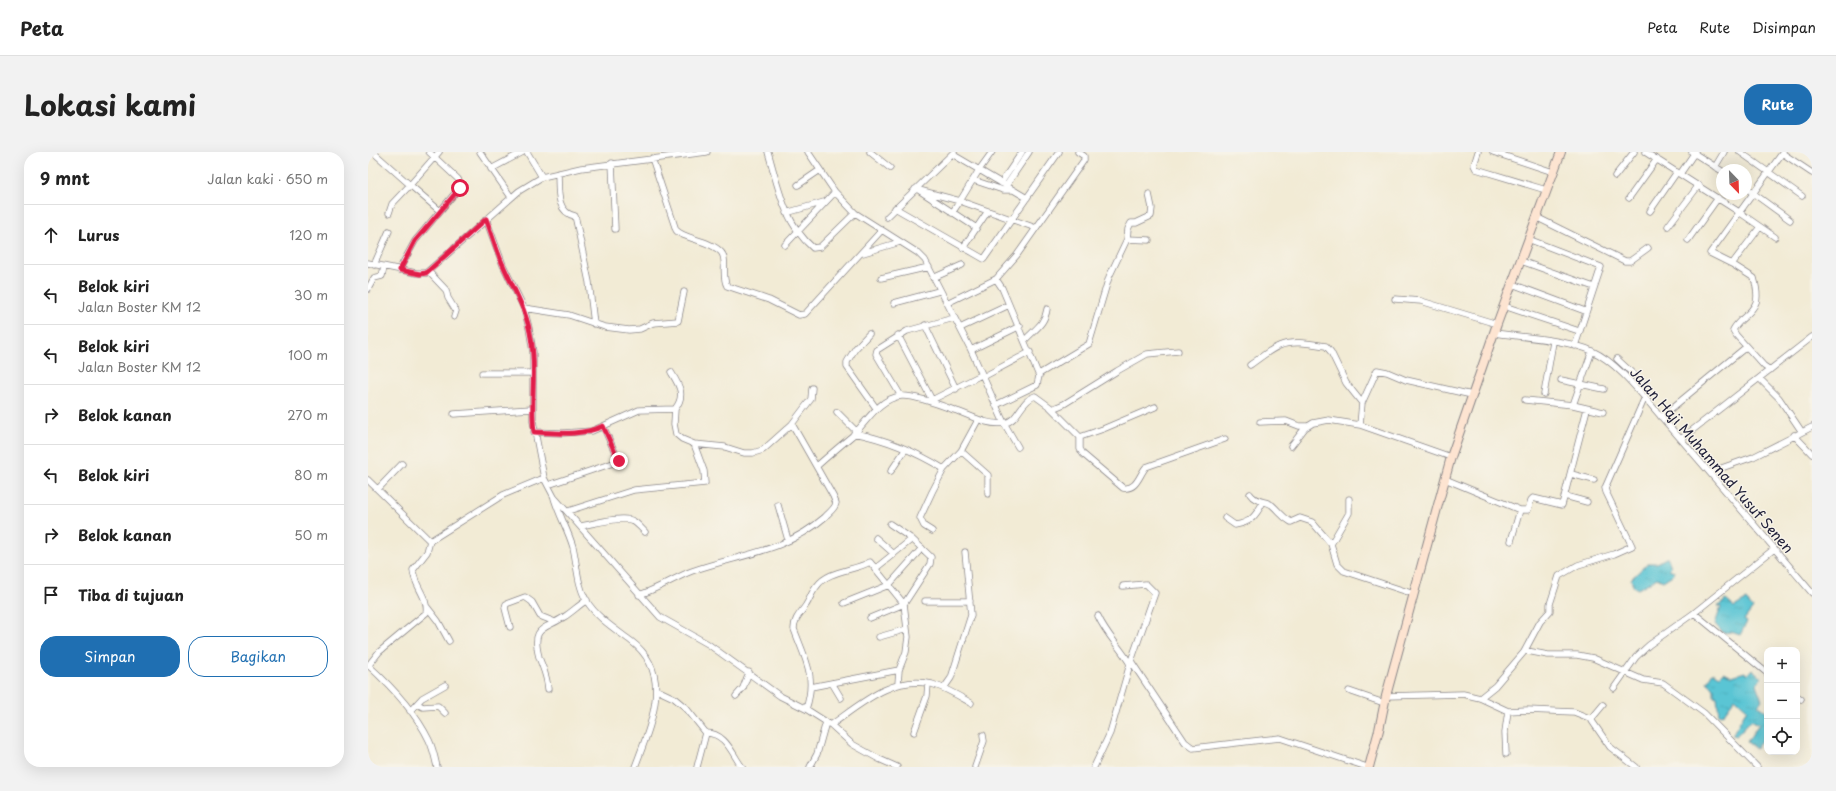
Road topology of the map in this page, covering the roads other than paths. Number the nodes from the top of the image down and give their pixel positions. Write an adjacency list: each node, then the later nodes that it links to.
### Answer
1 (373, 152): 47 (street)
2 (429, 152): 28 (street)
3 (439, 152): 28 (street)
4 (480, 152): 35 (street)
5 (523, 152): 35 (street)
6 (527, 152): 44 (street)
7 (707, 152): 26 (street)
8 (768, 152): 71 (street)
9 (808, 152): 36 (street)
10 (870, 152): 34 (street)
11 (992, 152): 37 (street)
12 (1022, 152): 46 (street)
13 (1029, 152): 46 (street)
14 (1059, 152): 59 (street)
15 (1078, 152): 82 (street)
16 (1478, 152): 52 (street)
17 (1492, 152): 38 (street)
18 (1561, 152): 38 (street)
19 (1634, 152): 43 (street)
20 (1645, 152): 31 (street)
21 (1694, 152): 33 (street); 40 (street)
22 (1724, 152): 33 (street)
23 (1740, 152): 30 (street)
24 (1753, 152): 30 (street)
25 (1783, 152): 41 (street); 42 (street)
26 (696, 153): 29 (street)
27 (953, 153): 37 (street); 50 (street)
28 (434, 157): 47 (street); 66 (street)
29 (652, 158): 32 (street); 96 (street)
30 (1749, 158): 41 (street)
31 (1657, 159): 40 (street); 60 (street)
32 (612, 164): 39 (street); 83 (street)
33 (1715, 166)
34 (890, 168)
35 (491, 170): 57 (street)
36 (820, 170): 48 (street); 53 (street)
37 (979, 170): 45 (street); 46 (street)
38 (1553, 172): 52 (street)
39 (558, 173): 44 (street); 123 (street)
40 (1679, 173): 49 (street); 68 (street)
41 (1768, 173): 54 (street); 56 (street)
42 (1812, 174)
43 (1615, 176)
44 (542, 177): 57 (street)
45 (973, 180): 51 (street); 63 (street)
46 (1004, 184): 51 (street)
47 (410, 185): 66 (street); 69 (street)
48 (798, 185)
49 (1699, 186): 58 (street); 79 (street)
50 (917, 190): 63 (street); 65 (street); 73 (street)
51 (1012, 190): 59 (street)
52 (1546, 190): 74 (street)
53 (835, 192): 64 (street); 72 (street)
54 (1753, 193): 70 (street); 78 (street)
55 (1149, 194): 88 (street)
56 (1802, 196)
57 (511, 197): 76 (street)
58 (1716, 197)
59 (1027, 198): 77 (street)
60 (1629, 198)
61 (1717, 200): 91 (street)
62 (1721, 200): 70 (street)
63 (960, 201): 67 (street); 73 (street)
64 (825, 202): 71 (street); 84 (street)
65 (895, 208): 75 (street); 94 (street)
66 (440, 211): 103 (street)
67 (988, 211): 77 (street); 81 (street)
68 (1650, 211)
69 (389, 212)
70 (1739, 212): 80 (street); 99 (street)
71 (786, 213): 84 (street)
72 (855, 213): 84 (street); 86 (street)
73 (952, 213): 81 (street)
74 (1536, 216): 89 (street); 95 (street)
75 (887, 217)
76 (486, 219): 104 (street); 118 (street)
77 (1013, 219): 82 (street); 94 (street)
78 (1790, 220)
79 (1668, 226)
80 (1760, 227): 87 (street); 99 (street)
81 (975, 228): 94 (street)
82 (1036, 228): 107 (street)
83 (615, 229)
84 (797, 230): 93 (street)
85 (389, 231): 98 (street)
86 (881, 231): 92 (street); 96 (street)
87 (1775, 238)
88 (1127, 239): 90 (street); 147 (street)
89 (1528, 239): 97 (street); 109 (street)
90 (1149, 240)
91 (1688, 240)
92 (900, 242): 96 (street); 101 (street)
93 (785, 245)
94 (963, 248)
95 (1648, 248)
96 (862, 253)
97 (1521, 261): 108 (street); 109 (street)
98 (371, 264): 102 (street)
99 (1732, 264): 136 (street)
100 (962, 265): 106 (street)
101 (928, 267): 105 (street); 106 (street)
102 (384, 268): 103 (street); 110 (street)
103 (400, 270): 104 (street)
104 (428, 271): 121 (street)
105 (881, 278)
106 (933, 278): 111 (street)
107 (996, 280): 115 (street); 116 (street)
108 (1512, 284): 117 (street); 120 (street)
109 (1594, 287): 120 (street)
110 (368, 289)
111 (939, 291): 114 (street); 115 (street)
112 (684, 292): 123 (street)
113 (1395, 299): 124 (street)
114 (894, 303)
115 (947, 303): 122 (street)
116 (1009, 305): 126 (street); 127 (street)
117 (1504, 306): 124 (street); 128 (street)
118 (524, 308): 123 (street); 146 (street)
119 (1047, 308): 133 (street)
120 (1585, 311): 128 (street)
121 (454, 317)
122 (954, 318): 125 (street); 127 (street)
123 (594, 324)
124 (1497, 324): 129 (street)
125 (925, 325): 131 (street); 155 (street)
126 (1020, 326): 133 (street); 137 (street)
127 (960, 328): 137 (street)
128 (1579, 331): 135 (street)
129 (1494, 333): 134 (street, Jalan Haji Muhammad Yusuf Senen); 158 (street)
130 (870, 334): 168 (street)
131 (898, 335): 159 (street); 163 (street)
132 (1812, 337): 143 (street)
133 (1025, 340): 140 (street)
134 (1554, 342): 135 (street, Jalan Haji Muhammad Yusuf Senen); 157 (street)
135 (1575, 346): 139 (street, Jalan Haji Muhammad Yusuf Senen)
136 (1746, 347): 143 (street); 176 (street)
137 (971, 350): 148 (street)
138 (1178, 351): 171 (street)
139 (1592, 351): 151 (street); 156 (street, Jalan Haji Muhammad Yusuf Senen)
140 (1030, 352): 147 (street); 148 (street)
141 (1618, 359): 156 (street)
142 (1250, 365): 164 (street)
143 (1770, 370): 149 (street)
144 (670, 372): 170 (street)
145 (482, 373): 146 (street)
146 (532, 373): 169 (street)
147 (1039, 374): 152 (street)
148 (982, 376): 155 (street); 165 (street)
149 (1760, 379): 187 (street); 191 (street)
150 (1561, 380): 151 (street)
151 (1581, 383): 154 (street); 166 (street)
152 (1037, 385): 160 (street); 165 (street)
153 (812, 388): 180 (street)
154 (1604, 388)
155 (956, 389): 163 (street)
156 (1640, 391): 161 (street, Jalan Haji Muhammad Yusuf Senen)
157 (1544, 394)
158 (1472, 395): 164 (street); 198 (street)
159 (901, 396): 163 (street); 168 (street)
160 (1035, 396): 171 (street); 179 (street)
161 (1645, 398): 176 (street, Jalan Haji Muhammad Yusuf Senen); 256 (street)
162 (1525, 400): 166 (street)
163 (931, 401): 177 (street)
164 (1362, 403): 181 (street)
165 (996, 405): 179 (street)
166 (1573, 405): 172 (street)
167 (1155, 407): 189 (street)
168 (876, 408): 186 (street)
169 (532, 409): 175 (street); 185 (street)
170 (675, 409): 182 (street); 192 (street)
171 (1052, 409): 189 (street)
172 (1587, 409): 174 (street); 204 (street)
173 (837, 412): 186 (street)
174 (1603, 412)
175 (454, 414)
176 (1661, 417): 191 (street, Jalan Haji Muhammad Yusuf Senen)
177 (978, 420): 179 (street); 196 (street)
178 (1260, 422): 183 (street)
179 (1004, 423): 194 (street)
180 (792, 424): 192 (street); 200 (street)
181 (1360, 425): 183 (street); 198 (street)
182 (603, 426): 185 (street); 209 (street)
183 (1307, 426): 193 (street)
184 (1812, 427): 187 (street)
185 (534, 432): 205 (street)
186 (855, 432): 195 (street); 200 (street)
187 (1802, 432): 188 (street)
188 (1794, 435): 197 (street); 203 (street)
189 (1080, 437): 190 (street)
190 (1225, 438)
191 (1680, 439): 203 (street, Jalan Haji Muhammad Yusuf Senen)
192 (694, 444): 220 (street)
193 (1291, 446)
194 (1018, 447)
195 (905, 450): 201 (street); 202 (street)
196 (961, 451): 201 (street); 211 (street)
197 (1812, 454)
198 (1451, 457): 206 (street)
199 (402, 464): 210 (street)
200 (816, 466): 228 (street)
201 (944, 469): 224 (street)
202 (891, 471)
203 (1710, 472): 233 (street, Jalan Haji Muhammad Yusuf Senen)
204 (1572, 474): 208 (street); 213 (street)
205 (544, 478): 209 (street); 229 (street)
206 (1444, 479): 219 (street); 240 (street)
207 (368, 480): 210 (street)
208 (1594, 480)
209 (548, 485): 214 (street)
210 (378, 489): 229 (street)
211 (988, 494)
212 (1250, 494): 216 (street)
213 (1565, 496): 217 (street); 219 (street)
214 (554, 497): 220 (street); 242 (street)
215 (1349, 499): 231 (street)
216 (1263, 502): 221 (street); 231 (street)
217 (1587, 502)
218 (778, 505): 228 (street)
219 (1520, 510): 230 (street)
220 (568, 511): 223 (street)
221 (1225, 518)
222 (890, 524): 227 (street)
223 (581, 526): 225 (street); 241 (street)
224 (932, 531)
225 (645, 532)
226 (876, 538): 235 (street)
227 (912, 539): 232 (street); 235 (street)
228 (788, 540): 241 (street)
229 (430, 541): 247 (street)
230 (1511, 541)
231 (1331, 544): 240 (street)
232 (922, 548): 237 (street); 246 (street)
233 (1774, 549): 239 (street, Jalan Haji Muhammad Yusuf Senen); 248 (street)
234 (965, 552): 244 (street)
235 (894, 554): 236 (street)
236 (876, 568): 237 (street); 267 (street)
237 (889, 585): 245 (street); 246 (street)
238 (1123, 586): 257 (street)
239 (1811, 589)
240 (1414, 594): 276 (street)
241 (639, 595): 261 (street)
242 (587, 600): 251 (street); 271 (street)
243 (925, 601): 244 (street)
244 (970, 601): 268 (street)
245 (844, 603)
246 (904, 604): 250 (street); 253 (street)
247 (427, 607): 255 (street); 258 (street)
248 (1694, 613): 260 (street); 262 (street)
249 (1098, 616): 257 (street)
250 (870, 618)
251 (555, 622): 252 (street); 270 (street)
252 (510, 627)
253 (907, 629): 254 (street); 259 (street)
254 (879, 637)
255 (449, 641)
256 (1524, 652): 262 (street); 275 (street)
257 (1131, 663): 297 (street); 298 (street)
258 (368, 666): 281 (street)
259 (899, 670): 263 (street); 264 (street)
260 (1764, 671)
261 (749, 672): 273 (street); 280 (street)
262 (1627, 672): 269 (street); 300 (street)
263 (832, 683): 267 (street); 274 (street)
264 (898, 684): 265 (street); 285 (street)
265 (928, 684): 268 (street); 286 (street)
266 (445, 685): 278 (street)
267 (811, 687): 280 (street)
268 (944, 688): 277 (street)
269 (1614, 688)
270 (548, 689)
271 (657, 690): 287 (street); 291 (street)
272 (1348, 691): 276 (street)
273 (736, 696)
274 (841, 698)
275 (1480, 698): 276 (street); 283 (street)
276 (1385, 700): 298 (street)
277 (971, 703)
278 (417, 704): 281 (street); 282 (street)
279 (1603, 705): 284 (street)
280 (806, 709): 285 (street)
281 (410, 711): 290 (street)
282 (445, 712)
283 (1508, 712): 284 (street); 289 (street)
284 (1592, 719): 299 (street)
285 (828, 724): 294 (street); 295 (street)
286 (914, 732)
287 (706, 733): 292 (street); 293 (street)
288 (983, 735): 296 (street)
289 (1506, 754)
290 (437, 767)
291 (635, 767)
292 (697, 767)
293 (742, 767)
294 (810, 767)
295 (897, 767)
296 (975, 767)
297 (1094, 767)
298 (1368, 767)
299 (1636, 767)
300 (1757, 767)

